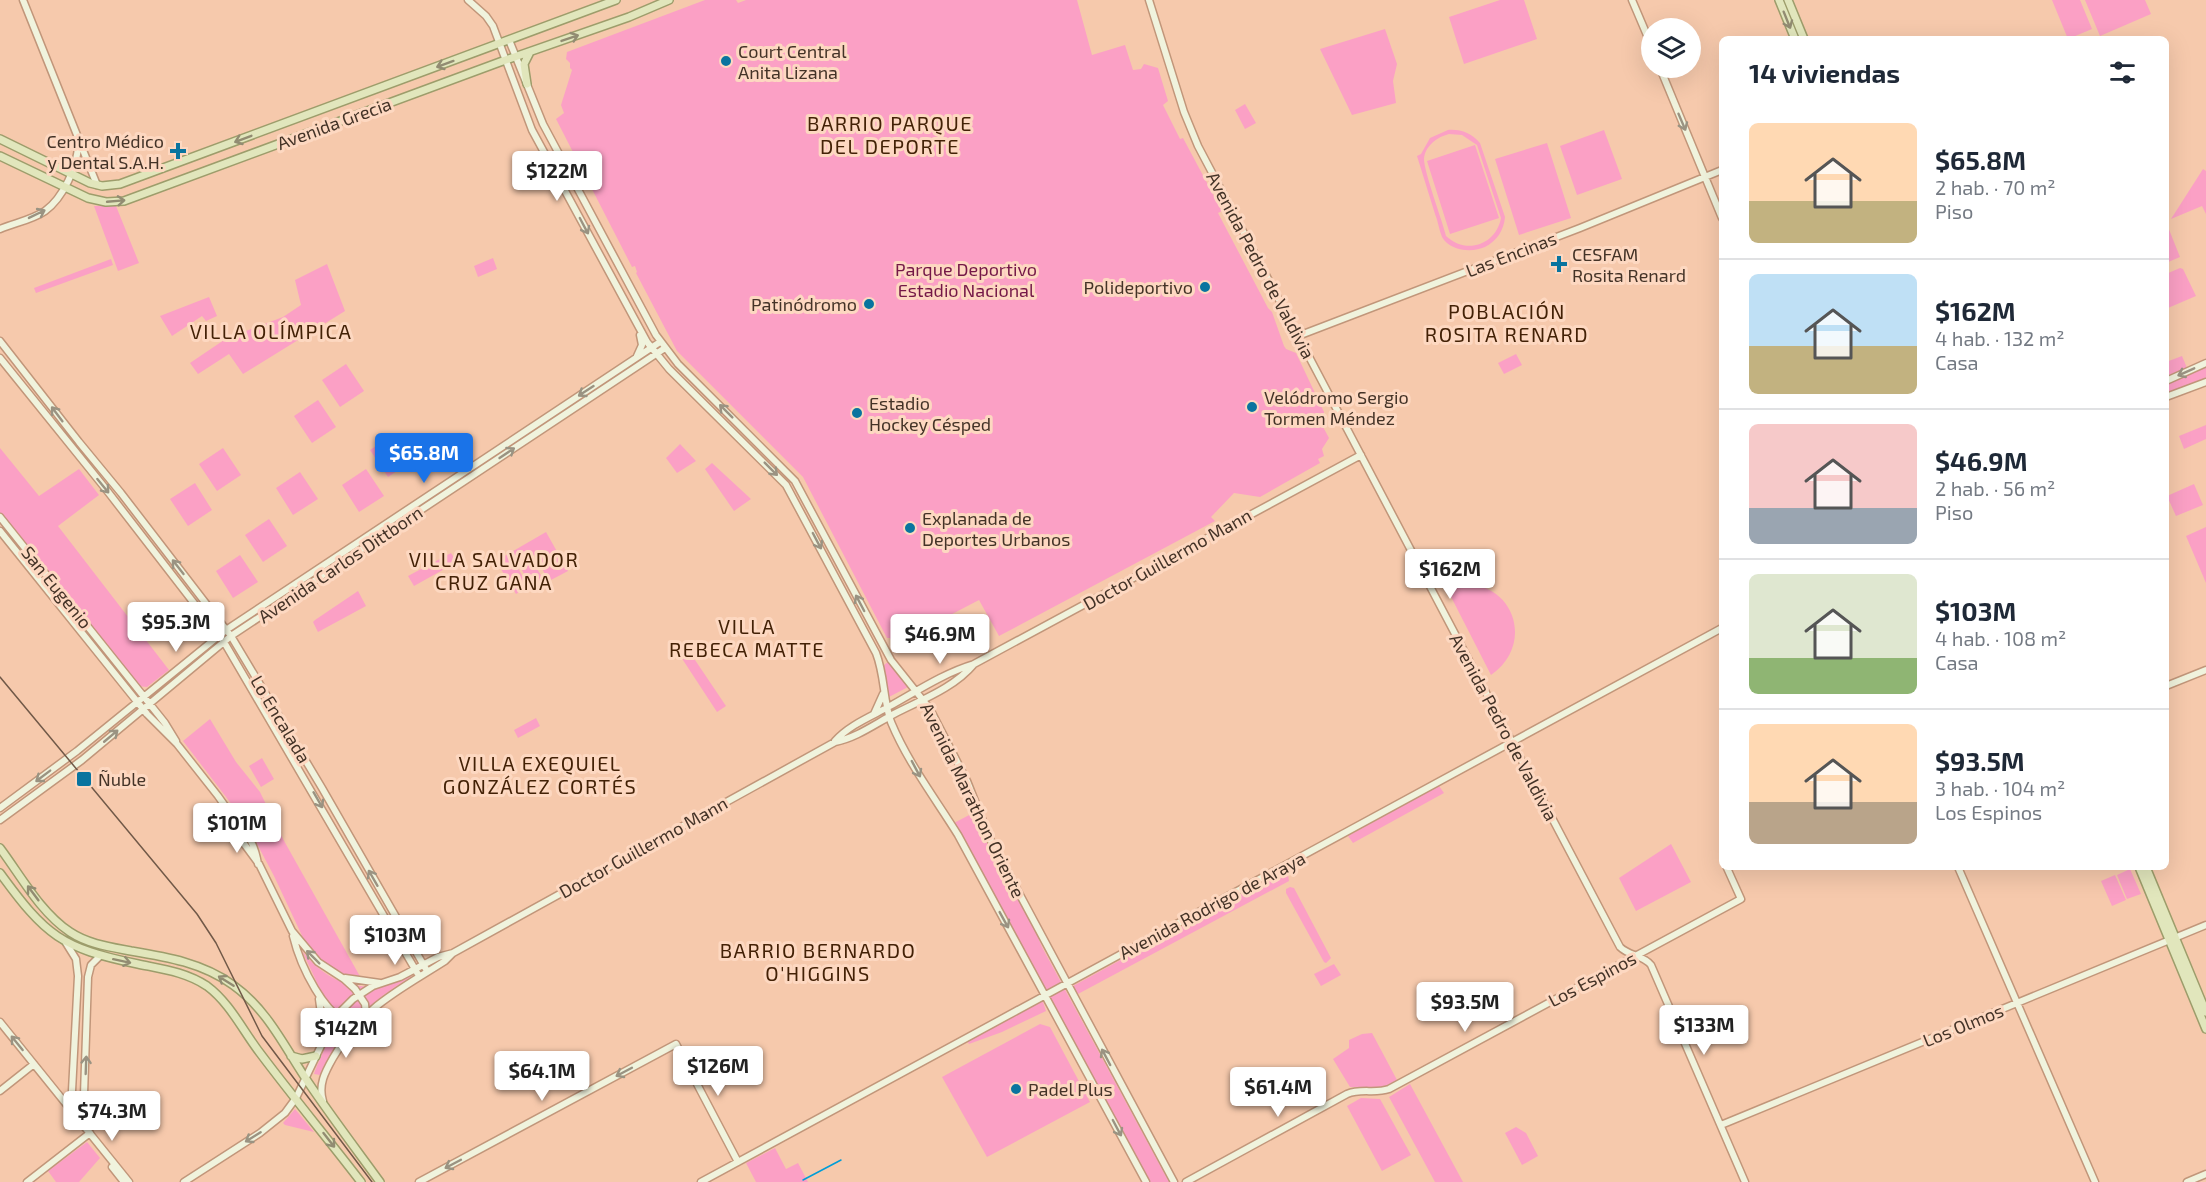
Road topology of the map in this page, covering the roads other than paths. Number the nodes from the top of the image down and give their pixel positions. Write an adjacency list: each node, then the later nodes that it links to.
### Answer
1 (23, 0): 21 (main road)
2 (468, 0): 13 (main road, Avenida Marathon Oriente)
3 (616, 0): 12 (main road, Avenida Grecia)
4 (669, 0): 14 (main road, Avenida Grecia, one-way to 4)
5 (1149, 0): 34 (main road, Avenida Pedro de Valdivia)
6 (1632, 0): 9 (main road)
7 (1779, 0): 10 (main road, one-way to 10)
8 (1788, 0): 11 (main road)
9 (1641, 21)
10 (1794, 36)
11 (1803, 36)
12 (509, 40): 13 (main road, Avenida Grecia); 15 (main road, Avenida Marathon Oriente)
13 (500, 43): 16 (main road, Avenida Marathon Oriente); 27 (main road, Avenida Grecia, one-way to 27)
14 (531, 51): 15 (main road, Avenida Grecia); 18 (main road)
15 (515, 56): 16 (main road, Avenida Grecia); 18 (main road, Avenida Marathon Oriente)
16 (506, 60): 20 (main road, Avenida Marathon Oriente); 28 (main road, Avenida Grecia, one-way to 16)
17 (1664, 78): 26 (main road, one-way to 26)
18 (527, 84): 19 (main road, Avenida Marathon Oriente)
19 (536, 109): 20 (main road); 31 (main road, Avenida Marathon Oriente)
20 (525, 114): 32 (main road, Avenida Marathon Oriente, one-way to 32)
21 (77, 137): 25 (main road); 27 (main road)
22 (0, 139): 25 (main road)
23 (0, 156): 28 (main road, Avenida Grecia)
24 (1719, 171): 26 (main road, Las Encinas)
25 (71, 173): 27 (main road); 28 (main road)
26 (1705, 177): 29 (main road); 34 (main road, Las Encinas)
27 (97, 185)
28 (64, 187): 30 (main road, one-way to 28)
29 (1719, 211)
30 (0, 229)
31 (632, 292): 32 (main road); 36 (main road, Avenida Marathon Oriente)
32 (622, 298): 33 (main road, Avenida Marathon Oriente)
33 (639, 330): 37 (main road, Avenida Marathon Oriente); 39 (main road)
34 (1298, 336): 47 (main road, Avenida Pedro de Valdivia)
35 (0, 341): 51 (main road, Lo Encalada, one-way to 35)
36 (663, 345): 37 (main road, Avenida Carlos Dittborn); 45 (main road, Avenida Marathon Oriente, one-way to 36)
37 (653, 351): 39 (main road, Avenida Carlos Dittborn); 41 (main road, Avenida Marathon Oriente)
38 (0, 358): 52 (main road, Lo Encalada, one-way to 52)
39 (637, 362): 41 (main road); 53 (main road, Avenida Carlos Dittborn, one-way to 53); 56 (main road, Avenida Carlos Dittborn, one-way to 39)
40 (2206, 363): 42 (main road, one-way to 42)
41 (669, 369): 46 (main road, Avenida Marathon Oriente)
42 (2169, 380)
43 (2206, 382): 44 (main road)
44 (2169, 396)
45 (747, 433): 46 (main road); 64 (main road, Avenida Marathon Oriente, one-way to 45)
46 (741, 440): 63 (main road, Avenida Marathon Oriente, one-way to 63)
47 (1360, 454): 60 (main road, Doctor Guillermo Mann); 75 (main road, Avenida Pedro de Valdivia)
48 (0, 517): 49 (main road, San Eugenio)
49 (7, 525): 50 (main road); 65 (main road, San Eugenio)
50 (0, 531): 67 (main road, San Eugenio)
51 (214, 613): 52 (main road); 53 (main road, Lo Encalada)
52 (206, 618): 55 (main road, Lo Encalada)
53 (226, 630): 55 (main road, Avenida Carlos Dittborn); 56 (main road, Lo Encalada)
54 (1719, 630): 75 (main road, Avenida Rodrigo de Araya)
55 (219, 635): 57 (main road, Lo Encalada); 65 (main road, Avenida Carlos Dittborn)
56 (231, 636): 57 (main road, Avenida Carlos Dittborn); 58 (main road, Lo Encalada)
57 (224, 642): 59 (main road, Lo Encalada); 68 (main road, Avenida Carlos Dittborn)
58 (243, 654): 59 (main road); 92 (main road, Lo Encalada, one-way to 58)
59 (235, 658): 93 (main road, Lo Encalada, one-way to 93)
60 (974, 664): 64 (main road, Doctor Guillermo Mann); 66 (main road, Doctor Guillermo Mann)
61 (2206, 670): 62 (main road)
62 (2169, 685)
63 (884, 690): 69 (main road, Avenida Marathon Oriente); 72 (main road)
64 (917, 692): 66 (main road, Avenida Marathon Oriente); 69 (main road, Doctor Guillermo Mann); 70 (main road)
65 (143, 696): 67 (main road, Avenida Carlos Dittborn); 68 (main road, San Eugenio)
66 (924, 699): 70 (main road, Doctor Guillermo Mann); 100 (main road, Avenida Marathon Oriente)
67 (137, 702): 71 (main road, San Eugenio); 77 (main road, Avenida Carlos Dittborn, one-way to 77)
68 (150, 704): 71 (main road, Avenida Carlos Dittborn); 76 (main road, San Eugenio)
69 (887, 708): 72 (main road, Doctor Guillermo Mann); 73 (main road, Avenida Marathon Oriente)
70 (905, 708): 73 (main road, Doctor Guillermo Mann)
71 (143, 709): 76 (main road, San Eugenio); 78 (main road, Avenida Carlos Dittborn, one-way to 71)
72 (873, 716): 74 (main road, Doctor Guillermo Mann)
73 (890, 716): 74 (main road, Doctor Guillermo Mann); 103 (main road, Avenida Marathon Oriente, one-way to 103)
74 (835, 742): 89 (main road, Doctor Guillermo Mann)
75 (1512, 742): 90 (main road, Avenida Pedro de Valdivia); 100 (main road, Avenida Rodrigo de Araya)
76 (177, 744): 86 (main road, San Eugenio)
77 (0, 808)
78 (0, 820)
79 (0, 848): 112 (main road, one-way to 79)
80 (1730, 870): 90 (main road, Los Espinos)
81 (1959, 870): 104 (main road)
82 (2140, 870): 87 (main road)
83 (2147, 870): 87 (main road)
84 (0, 873): 88 (main road)
85 (2206, 925): 87 (main road, Los Olmos)
86 (292, 931): 98 (main road, San Eugenio, one-way to 86); 101 (main road, San Eugenio)
87 (2172, 939): 104 (main road, Los Olmos); 105 (main road); 110 (main road)
88 (66, 943): 91 (main road); 95 (main road)
89 (453, 953): 92 (main road, Doctor Guillermo Mann); 94 (main road, Doctor Guillermo Mann)
90 (1636, 955): 125 (main road, Avenida Pedro de Valdivia); 139 (main road, Los Espinos)
91 (100, 956): 97 (main road); 121 (main road, one-way to 121)
92 (423, 964): 93 (main road, Doctor Guillermo Mann); 94 (main road, Lo Encalada)
93 (415, 970): 96 (main road, Lo Encalada); 99 (main road, Doctor Guillermo Mann)
94 (428, 971): 96 (main road, Doctor Guillermo Mann)
95 (78, 976): 97 (main road); 118 (main road)
96 (419, 976): 106 (main road, Doctor Guillermo Mann)
97 (88, 977): 119 (main road, one-way to 97)
98 (340, 977): 99 (main road); 102 (main road, San Eugenio)
99 (384, 983): 102 (main road, Doctor Guillermo Mann)
100 (1067, 984): 103 (main road, Avenida Rodrigo de Araya); 138 (main road, Avenida Marathon Oriente, one-way to 100)
101 (318, 993): 107 (main road, San Eugenio); 111 (main road)
102 (359, 994): 106 (main road); 107 (main road, Doctor Guillermo Mann)
103 (1045, 996): 127 (main road, Avenida Rodrigo de Araya); 137 (main road, Avenida Marathon Oriente, one-way to 137)
104 (2017, 1003): 125 (main road, Los Olmos); 141 (main road)
105 (2206, 1012)
106 (366, 1015): 109 (main road, Doctor Guillermo Mann)
107 (337, 1016): 109 (main road, San Eugenio); 111 (main road, Doctor Guillermo Mann)
108 (0, 1022): 114 (main road, one-way to 108)
109 (355, 1027): 122 (main road, Doctor Guillermo Mann)
110 (2206, 1029)
111 (324, 1039): 113 (main road, Doctor Guillermo Mann)
112 (291, 1056): 113 (main road); 115 (main road)
113 (316, 1056): 115 (main road, Doctor Guillermo Mann)
114 (34, 1064): 116 (main road); 117 (main road)
115 (305, 1078): 121 (main road, Doctor Guillermo Mann); 122 (main road)
116 (0, 1090)
117 (56, 1092): 120 (main road); 123 (main road)
118 (73, 1093): 119 (main road); 120 (main road); 123 (main road)
119 (85, 1094): 124 (main road)
120 (62, 1097): 123 (main road)
121 (296, 1098): 132 (main road, Doctor Guillermo Mann, one-way to 132); 133 (main road, one-way to 133)
122 (324, 1105): 134 (main road)
123 (71, 1112): 124 (main road); 126 (main road)
124 (82, 1124): 126 (main road)
125 (1721, 1125): 140 (main road, Avenida Pedro de Valdivia)
126 (89, 1134): 129 (main road); 130 (main road); 131 (main road)
127 (738, 1162): 135 (main road, one-way to 135); 136 (main road, Avenida Rodrigo de Araya)
128 (2206, 1174): 142 (main road)
129 (27, 1182)
130 (124, 1182)
131 (129, 1182)
132 (184, 1182)
133 (361, 1182)
134 (380, 1182)
135 (419, 1182)
136 (701, 1182)
137 (1146, 1182)
138 (1174, 1182)
139 (1186, 1182)
140 (1745, 1182)
141 (2095, 1182)
142 (2187, 1182)

